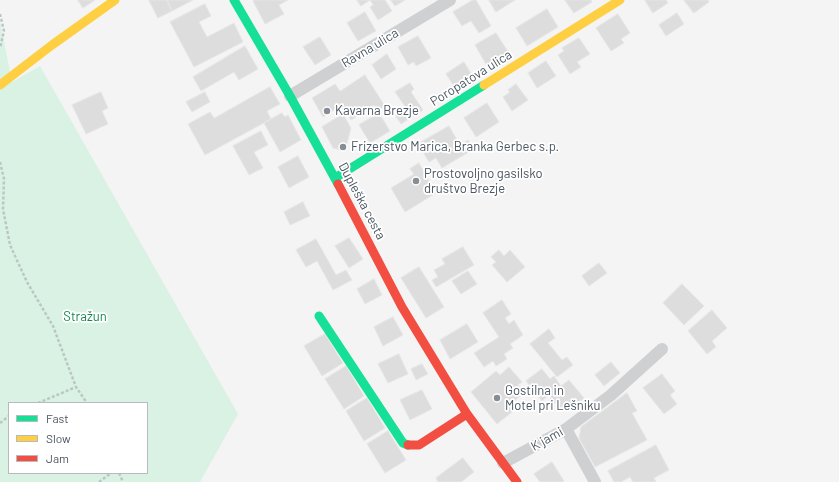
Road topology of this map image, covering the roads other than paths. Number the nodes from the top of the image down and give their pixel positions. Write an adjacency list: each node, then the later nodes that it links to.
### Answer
1 (115, 0): 5 (street)
2 (234, 0): 6 (street, Dupleška cesta)
3 (450, 0): 6 (street, Ravna ulica)
4 (620, 0): 7 (street, Poropatova ulica)
5 (0, 85)
6 (290, 96): 7 (street, Dupleška cesta)
7 (335, 178): 10 (street, Dupleška cesta)
8 (319, 316): 10 (street)
9 (662, 349): 11 (street, K jami)
10 (467, 414): 12 (street, Dupleška cesta)
11 (566, 429): 12 (street, K jami); 14 (street)
12 (503, 463): 13 (street, Dupleška cesta)
13 (517, 482)
14 (595, 482)

